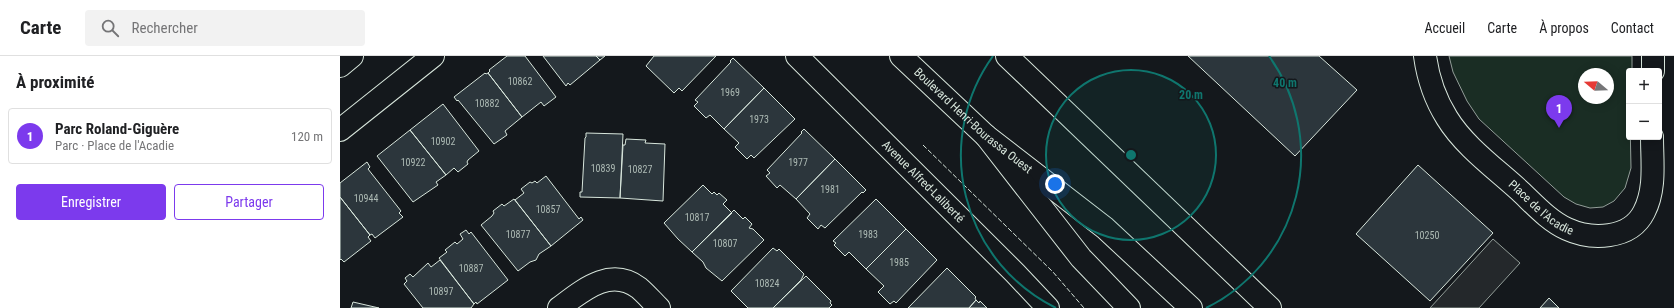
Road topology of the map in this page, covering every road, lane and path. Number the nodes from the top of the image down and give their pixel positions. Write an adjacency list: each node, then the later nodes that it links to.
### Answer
1 (352, 56): 8 (main road)
2 (433, 56): 10 (main road)
3 (798, 56): 15 (main road, Avenue Alfred-Laliberté)
4 (901, 56): 11 (main road, Boulevard Henri-Bourassa Ouest)
5 (1007, 56): 18 (main road)
6 (1425, 56): 12 (main road, Place de l'Acadie)
7 (1653, 56): 9 (main road)
8 (340, 66)
9 (1653, 68)
10 (340, 130)
11 (986, 136): 16 (main road); 17 (main road, Boulevard Henri-Bourassa Ouest)
12 (1652, 140)
13 (559, 308): 14 (main road)
14 (658, 308)
15 (1048, 308)
16 (1129, 308)
17 (1191, 308)
18 (1270, 308)

